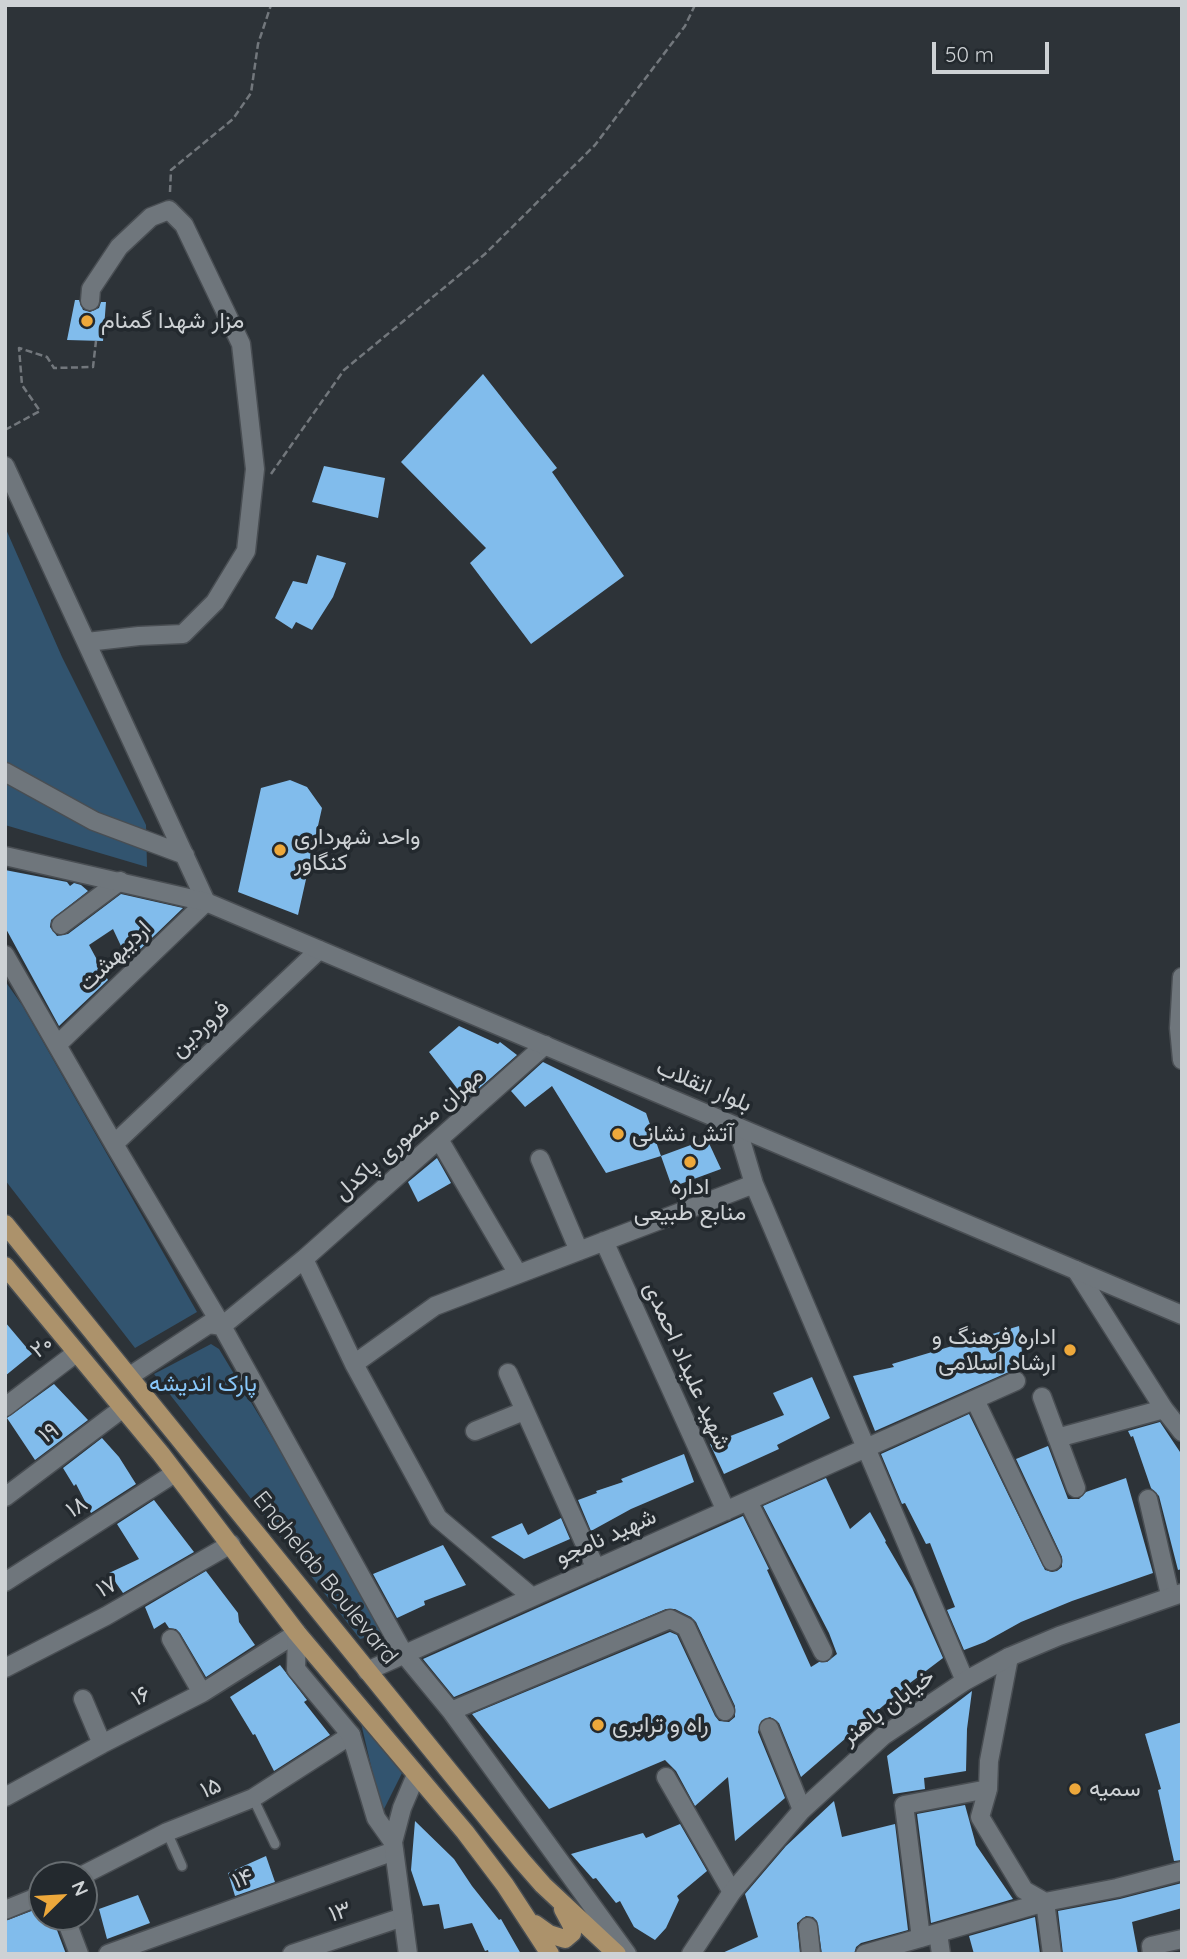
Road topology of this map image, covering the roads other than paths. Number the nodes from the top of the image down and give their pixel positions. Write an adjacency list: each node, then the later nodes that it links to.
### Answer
1 (90, 301): 3 (street)
2 (5, 466): 3 (street)
3 (87, 642): 5 (street)
4 (5, 772): 5 (street)
5 (185, 855): 8 (street)
6 (5, 856): 7 (street, بلوار انقلاب)
7 (120, 881): 8 (street, بلوار انقلاب); 9 (street)
8 (206, 902): 10 (street, بلوار انقلاب); 13 (street, اردیبهشت)
9 (61, 925)
10 (319, 950): 14 (street, بلوار انقلاب); 18 (street, فروردین)
11 (5, 955): 13 (street)
12 (1182, 977): 15 (street)
13 (57, 1045): 18 (street)
14 (545, 1045): 16 (street, بلوار انقلاب); 17 (street, مهران منصوری پاکدل)
15 (1182, 1060)
16 (737, 1127): 20 (street); 26 (street, بلوار انقلاب)
17 (440, 1141): 24 (street, مهران منصوری پاکدل); 27 (street)
18 (114, 1144): 29 (street)
19 (540, 1159): 23 (street)
20 (754, 1184): 22 (street); 44 (street)
21 (5, 1224): 33 (main road, Enghelab Boulevard)
22 (604, 1241): 23 (street); 50 (street, شهید علیداد احمدی)
23 (579, 1251): 27 (street)
24 (304, 1259): 29 (street, مهران منصوری پاکدل); 31 (street)
25 (5, 1266): 30 (main road)
26 (1076, 1270): 28 (street, بلوار انقلاب); 39 (street)
27 (518, 1274): 31 (street)
28 (1182, 1315)
29 (222, 1326): 33 (street, مهران منصوری پاکدل); 60 (street)
30 (76, 1353): 37 (street, ۲۰); 38 (main road)
31 (354, 1364): 56 (street)
32 (508, 1373): 40 (street)
33 (130, 1376): 63 (main road, Enghelab Boulevard)
34 (1016, 1381): 36 (street, شهید نامجو)
35 (1042, 1397): 43 (street)
36 (975, 1400): 44 (street, شهید نامجو); 52 (street)
37 (5, 1406)
38 (123, 1408): 45 (main road); 47 (street, ۱۹)
39 (1164, 1409): 42 (street); 43 (street)
40 (524, 1411): 41 (street); 53 (street)
41 (475, 1431)
42 (1182, 1432)
43 (1057, 1438): 46 (street)
44 (866, 1448): 49 (street, شهید نامجو); 64 (street)
45 (176, 1473): 51 (main road); 54 (street, ۱۸)
46 (1076, 1488)
47 (5, 1497)
48 (1148, 1499): 55 (street)
49 (747, 1501): 50 (street, شهید نامجو); 59 (street)
50 (726, 1511): 53 (street, شهید نامجو)
51 (231, 1544): 57 (main road); 62 (street, ۱۷)
52 (1052, 1561)
53 (596, 1569): 56 (street, شهید نامجو)
54 (5, 1582)
55 (1176, 1594): 61 (street, خیابان باهنر)
56 (532, 1597): 60 (street, شهید نامجو)
57 (297, 1633): 65 (street, ۱۶); 70 (street); 72 (main road)
58 (171, 1639): 65 (street)
59 (823, 1652)
60 (404, 1654): 63 (street, شهید نامجو); 67 (street)
61 (1009, 1657): 64 (street, خیابان باهنر); 74 (street)
62 (5, 1668)
63 (367, 1671): 84 (main road, Enghelab Boulevard)
64 (965, 1681): 77 (street, خیابان باهنر)
65 (202, 1693): 71 (street, ۱۶)
66 (83, 1699): 71 (street)
67 (451, 1711): 68 (street); 102 (street)
68 (725, 1711)
69 (769, 1728): 77 (street)
70 (351, 1735): 76 (street, ۱۵); 80 (street)
71 (102, 1744): 75 (street, ۱۶)
72 (416, 1775): 80 (street); 90 (main road)
73 (666, 1777): 85 (street)
74 (988, 1789): 87 (street); 93 (street)
75 (5, 1797)
76 (253, 1798): 78 (street, ۱۵); 79 (lane)
77 (802, 1810): 85 (street, خیابان باهنر)
78 (167, 1832): 81 (lane); 82 (street, ۱۵)
79 (275, 1844)
80 (393, 1846): 89 (street); 97 (street, ۱۴)
81 (182, 1866)
82 (98, 1867)
83 (1182, 1871): 87 (street)
84 (543, 1885): 90 (main road); 101 (main road, Enghelab Boulevard)
85 (732, 1892): 103 (street, خیابان باهنر)
86 (28, 1901): 88 (street)
87 (1045, 1902): 93 (street); 107 (street)
88 (5, 1910)
89 (403, 1917): 98 (street, ۱۳); 99 (street)
90 (527, 1917): 100 (main road)
91 (808, 1927): 104 (street)
92 (70, 1931): 96 (street)
93 (930, 1935): 105 (street); 106 (street)
94 (1182, 1939): 95 (street)
95 (1151, 1950)
96 (79, 1954)
97 (108, 1954)
98 (292, 1954)
99 (408, 1954)
100 (550, 1954)
101 (617, 1954)
102 (628, 1954)
103 (691, 1954)
104 (811, 1954)
105 (865, 1954)
106 (941, 1954)
107 (1052, 1954)

